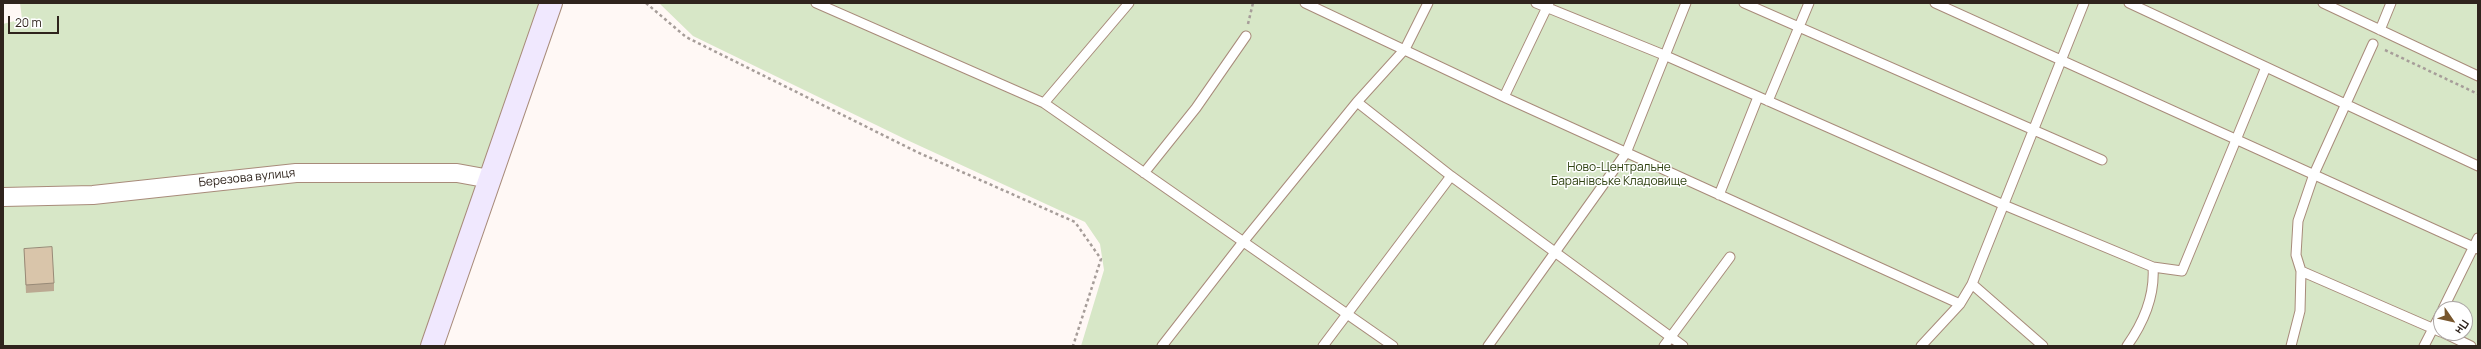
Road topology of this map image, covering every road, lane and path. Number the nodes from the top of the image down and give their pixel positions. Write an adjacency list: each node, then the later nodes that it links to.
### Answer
1 (551, 3): 43 (main road)
2 (646, 3): 63 (path)
3 (816, 3): 33 (lane)
4 (1129, 3): 33 (lane)
5 (1253, 3): 21 (path)
6 (1305, 3): 18 (lane)
7 (1428, 3): 23 (lane)
8 (1536, 3): 17 (lane)
9 (1686, 3): 24 (lane)
10 (1744, 3): 19 (lane)
11 (1809, 3): 19 (lane)
12 (1936, 3): 25 (lane)
13 (2084, 3): 25 (lane)
14 (2129, 3): 26 (lane)
15 (2323, 3): 20 (lane)
16 (2391, 3): 20 (lane)
17 (1548, 5): 24 (lane); 29 (lane)
18 (1321, 6): 23 (lane)
19 (1800, 27): 31 (lane); 35 (lane)
20 (2380, 30): 27 (lane)
21 (1246, 36): 40 (lane)
22 (2373, 44): 28 (path); 34 (lane)
23 (1405, 49): 29 (lane); 32 (lane)
24 (1664, 55): 30 (lane); 37 (lane)
25 (2061, 60): 35 (lane); 36 (lane)
26 (2266, 67): 34 (lane); 36 (lane)
27 (2478, 76)
28 (2478, 94)
29 (1504, 97): 37 (lane)
30 (1758, 97): 31 (lane); 44 (lane)
31 (1768, 101): 46 (lane)
32 (1357, 102): 42 (lane); 48 (lane)
33 (1044, 103): 40 (lane)
34 (2347, 105): 39 (lane); 41 (lane)
35 (2034, 131): 38 (lane); 46 (lane)
36 (2235, 139): 41 (lane); 52 (lane)
37 (1626, 153): 44 (lane); 50 (lane)
38 (2102, 160)
39 (2478, 166)
40 (1144, 173): 48 (lane)
41 (2314, 174): 49 (lane); 53 (lane)
42 (1451, 176): 50 (lane); 57 (lane)
43 (490, 179): 45 (street, Березова вулиця); 62 (main road)
44 (1719, 195): 56 (lane)
45 (3, 197)
46 (2004, 205): 52 (lane); 54 (lane)
47 (2478, 238): 49 (lane)
48 (1243, 242): 57 (lane); 64 (lane)
49 (2476, 248): 55 (lane)
50 (1555, 253): 60 (lane); 67 (lane)
51 (1730, 257): 60 (lane)
52 (2153, 267): 72 (lane)
53 (2301, 271): 58 (lane); 73 (lane)
54 (1972, 284): 56 (lane); 71 (lane)
55 (2447, 301)
56 (1960, 304): 70 (lane)
57 (1347, 314): 65 (lane); 66 (lane)
58 (2433, 328)
59 (2433, 335): 74 (lane)
60 (1671, 337): 68 (lane); 69 (lane)
61 (2461, 341): 75 (lane)
62 (432, 346)
63 (1073, 346)
64 (1162, 346)
65 (1323, 346)
66 (1393, 346)
67 (1488, 346)
68 (1664, 346)
69 (1683, 346)
70 (1921, 346)
71 (2043, 346)
72 (2127, 346)
73 (2291, 346)
74 (2424, 346)
75 (2471, 346)

